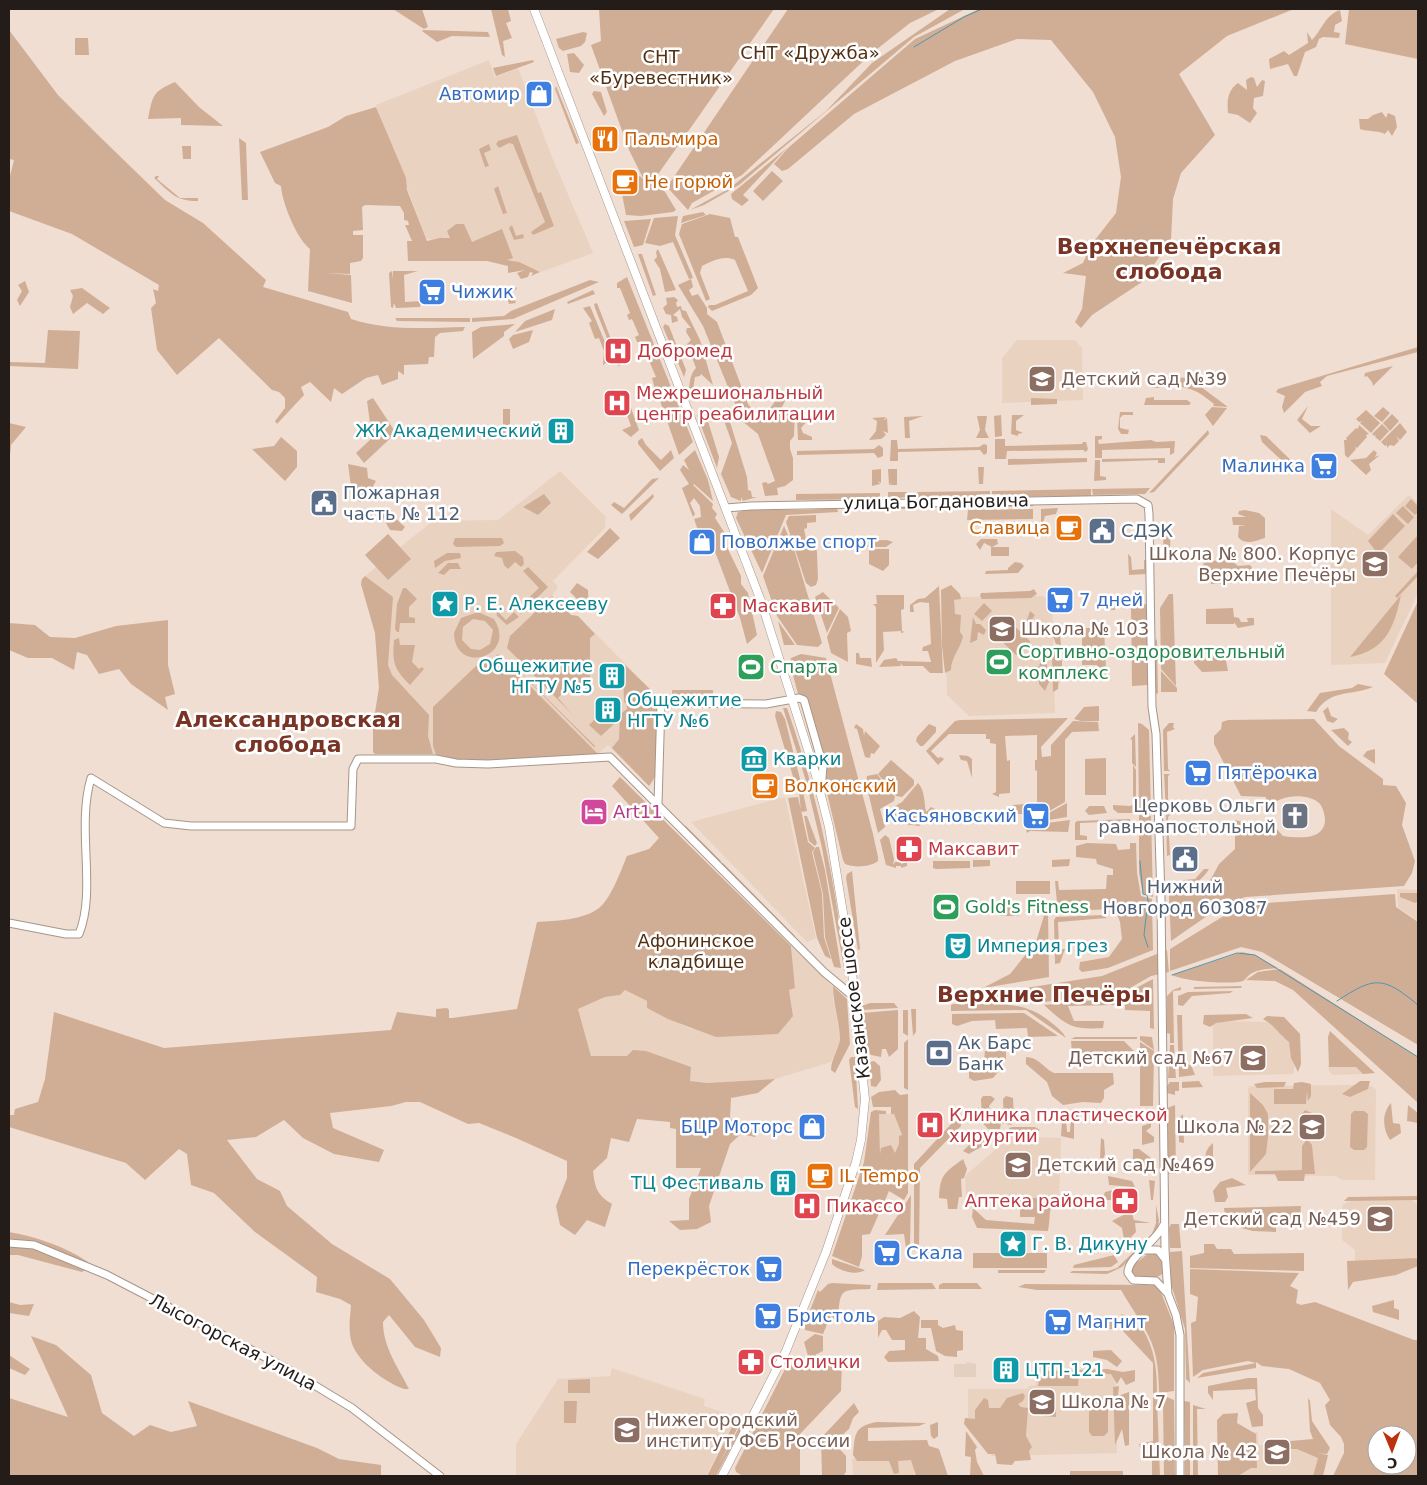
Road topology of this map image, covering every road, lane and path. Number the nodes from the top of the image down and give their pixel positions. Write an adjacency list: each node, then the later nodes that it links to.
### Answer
1 (534, 9): 2 (main road, Казанское шоссе)
2 (726, 508): 3 (main road, Казанское шоссе); 10 (street, улица Богдановича)
3 (793, 699): 4 (street); 6 (main road, Казанское шоссе); 6 (street)
4 (658, 784): 5 (street); 7 (street)
5 (645, 791): 7 (street); 8 (street)
6 (820, 793): 9 (main road, Казанское шоссе)
7 (658, 804): 9 (street)
8 (9, 923)
9 (854, 997): 18 (main road, Казанское шоссе)
10 (1164, 1224): 12 (street); 13 (street)
11 (9, 1243): 17 (street, Лысогорская улица)
12 (1144, 1250): 13 (street); 15 (street)
13 (1165, 1259): 14 (street)
14 (1166, 1271): 15 (street); 16 (street)
15 (1156, 1281): 16 (street)
16 (1168, 1294): 19 (street)
17 (440, 1476)
18 (722, 1476)
19 (1180, 1476)

